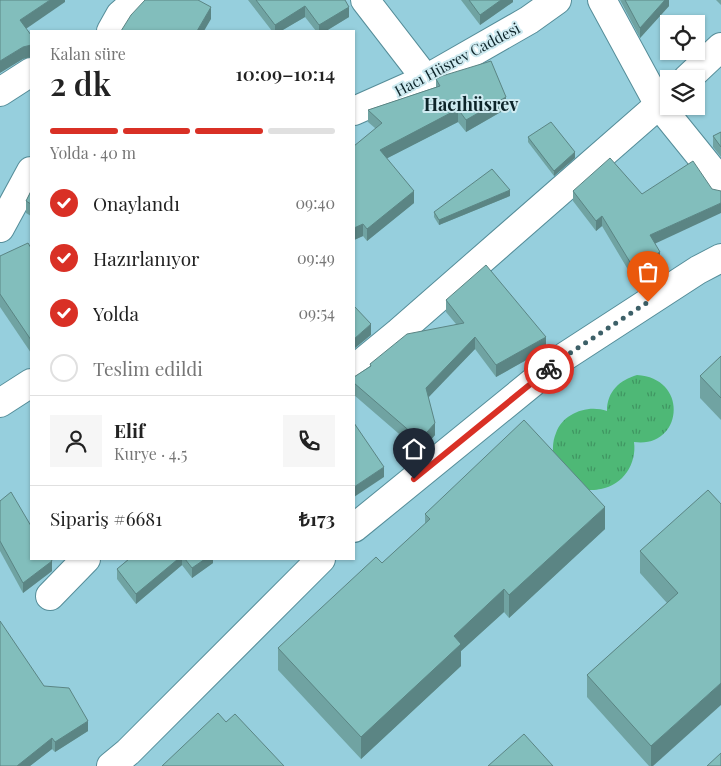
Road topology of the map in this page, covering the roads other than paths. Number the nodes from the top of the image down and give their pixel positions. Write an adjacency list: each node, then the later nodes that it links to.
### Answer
1 (365, 0): 9 (street)
2 (557, 0): 9 (street, Hacı Hüsrev Caddesi)
3 (602, 0): 11 (street)
4 (123, 15): 5 (street)
5 (96, 30)
6 (721, 47): 7 (street)
7 (697, 70)
8 (30, 73): 10 (street)
9 (426, 79): 13 (street, Hacı Hüsrev Caddesi)
10 (0, 92)
11 (660, 94)
12 (660, 104): 19 (street)
13 (355, 111)
14 (674, 115): 16 (street)
15 (30, 173): 17 (street)
16 (721, 186)
17 (0, 228)
18 (721, 258): 22 (street)
19 (355, 368)
20 (30, 384): 21 (street)
21 (0, 402)
22 (355, 527)
23 (85, 560): 25 (street)
24 (320, 560): 26 (street)
25 (50, 596)
26 (111, 766)

